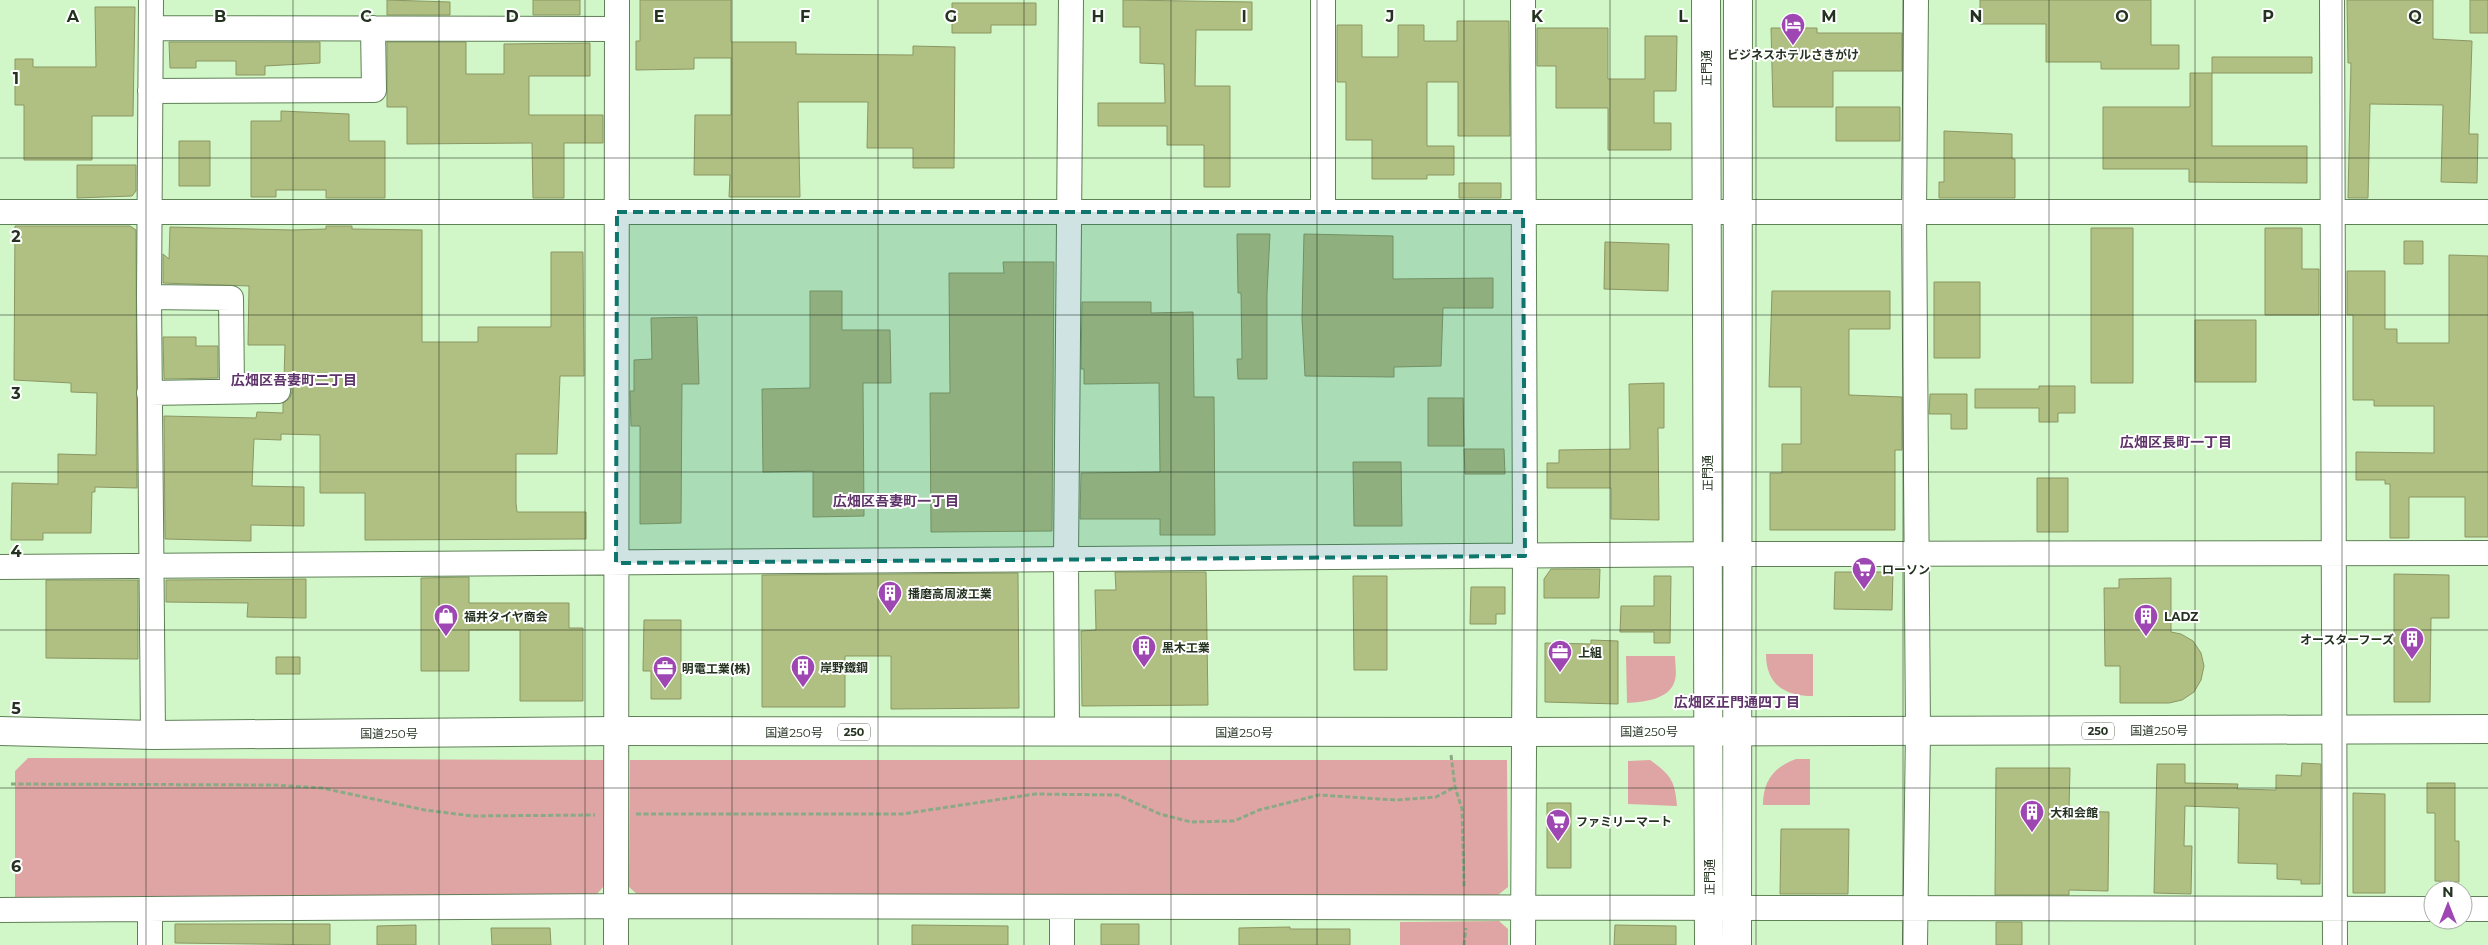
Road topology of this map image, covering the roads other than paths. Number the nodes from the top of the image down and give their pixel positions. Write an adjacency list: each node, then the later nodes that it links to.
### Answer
1 (151, 0): 10 (street)
2 (617, 0): 12 (street)
3 (1072, 0): 17 (street)
4 (1323, 0): 18 (street)
5 (1523, 0): 19 (street)
6 (1706, 0): 20 (main road, 正門通)
7 (1738, 0): 21 (main road)
8 (1916, 0): 22 (street)
9 (2332, 0): 23 (street)
10 (151, 28): 11 (street); 13 (street)
11 (373, 28): 12 (street); 13 (street)
12 (617, 29): 16 (street)
13 (150, 91): 15 (street)
14 (0, 212): 15 (street)
15 (149, 212): 16 (street); 25 (street)
16 (617, 212): 17 (street); 36 (street)
17 (1070, 212): 18 (street); 35 (street)
18 (1323, 212): 19 (street)
19 (1524, 212): 20 (street); 34 (street)
20 (1707, 212): 21 (street); 30 (main road, 正門通)
21 (1738, 212): 22 (street); 31 (main road)
22 (1914, 212): 23 (street); 32 (street)
23 (2333, 212): 24 (street); 33 (street)
24 (2488, 212)
25 (149, 297): 26 (street); 28 (street)
26 (232, 390): 27 (street); 28 (street)
27 (278, 391)
28 (149, 393): 37 (street)
29 (2488, 553): 33 (street)
30 (1707, 554): 31 (street); 34 (street); 43 (main road, 正門通)
31 (1738, 554): 32 (street); 46 (main road)
32 (1916, 554): 33 (street); 47 (street)
33 (2333, 554): 39 (street)
34 (1526, 556): 35 (street); 45 (street)
35 (1066, 559): 36 (street); 44 (street)
36 (616, 562): 37 (street); 42 (street)
37 (150, 566): 38 (street); 48 (street)
38 (0, 567)
39 (2334, 729): 40 (main road, 国道250号 / 250); 47 (main road, 国道250号 / 250); 56 (street)
40 (2488, 730)
41 (0, 731): 48 (main road, 国道250号 / 250)
42 (616, 731): 44 (main road, 国道250号 / 250); 48 (main road, 国道250号 / 250); 49 (street)
43 (1707, 731): 45 (main road, 国道250号 / 250); 46 (main road, 国道250号 / 250); 52 (main road, 正門通)
44 (1067, 732): 45 (main road, 国道250号 / 250)
45 (1523, 732): 51 (street)
46 (1738, 732): 47 (main road, 国道250号 / 250); 53 (main road)
47 (1918, 732): 54 (street)
48 (153, 735)
49 (616, 906): 50 (street); 55 (street); 62 (street)
50 (1062, 907): 51 (street); 63 (street)
51 (1523, 908): 52 (street); 64 (street)
52 (1709, 908): 53 (street); 65 (main road, 正門通)
53 (1737, 908): 54 (street); 66 (main road)
54 (1915, 908): 56 (street); 67 (street)
55 (150, 909): 60 (street); 61 (street)
56 (2335, 909): 57 (street); 68 (street)
57 (2423, 909)
58 (2473, 909): 59 (street)
59 (2488, 909)
60 (0, 910)
61 (150, 945)
62 (616, 945)
63 (1062, 945)
64 (1523, 945)
65 (1709, 945)
66 (1737, 945)
67 (1915, 945)
68 (2335, 945)

